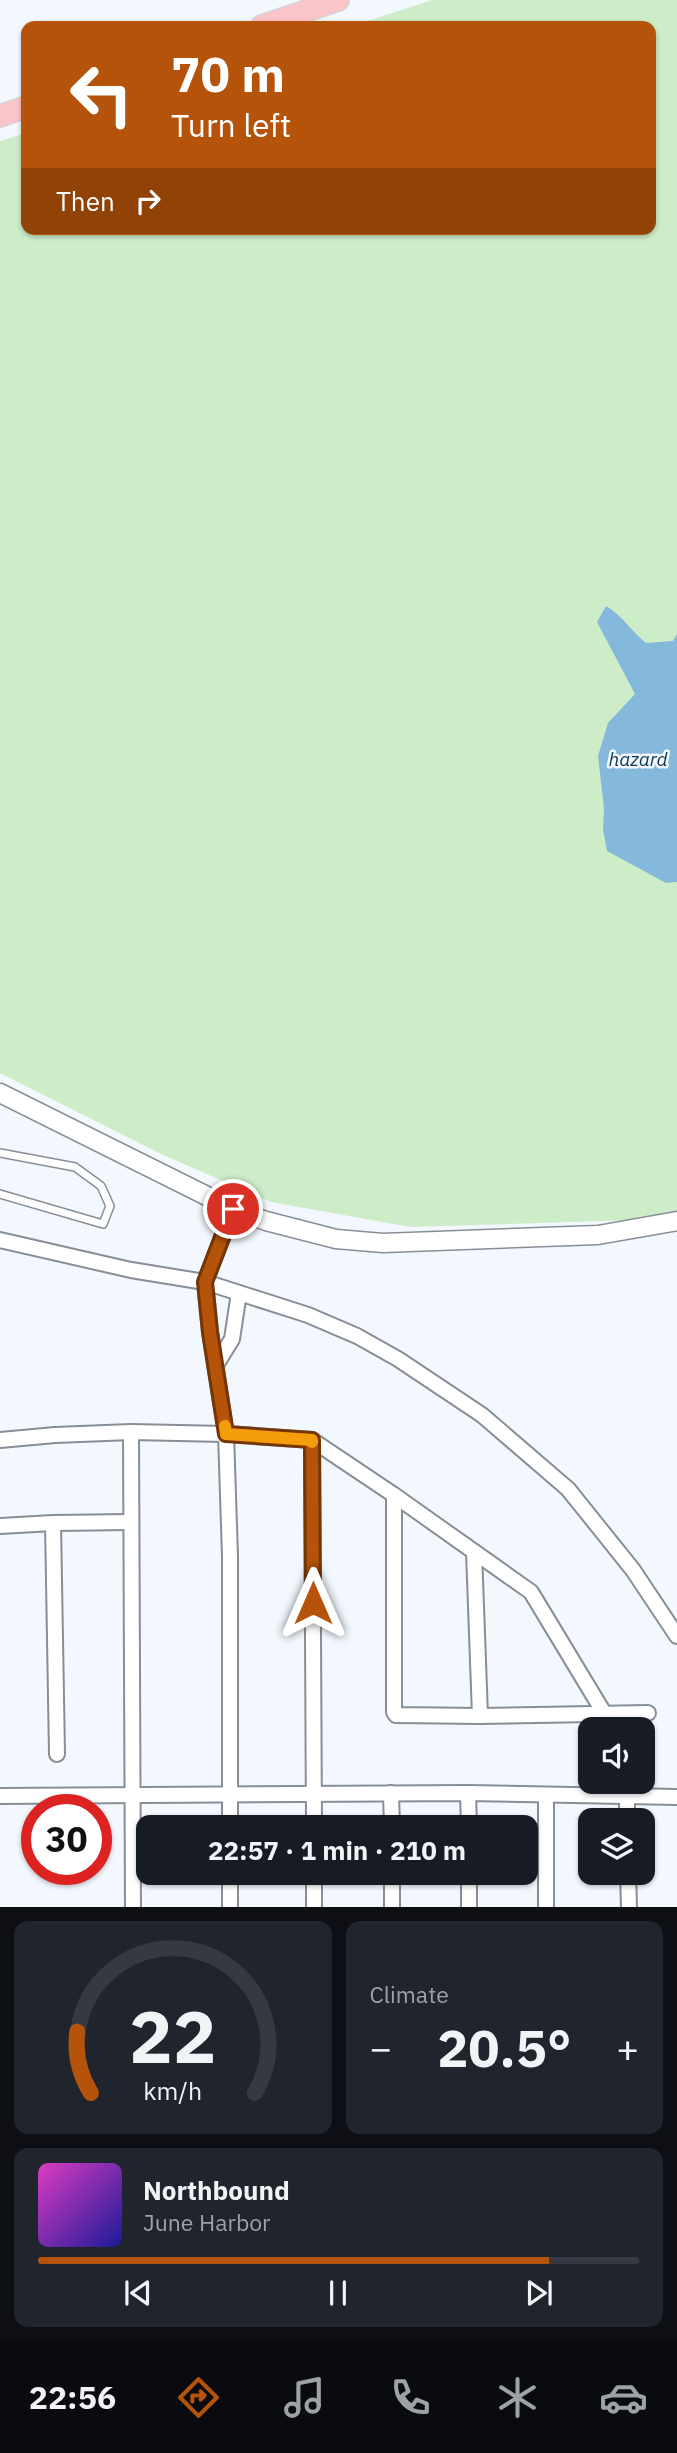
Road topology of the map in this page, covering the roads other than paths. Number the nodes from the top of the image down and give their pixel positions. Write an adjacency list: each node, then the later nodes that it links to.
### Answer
1 (338, 0): 2 (main road)
2 (277, 21)
3 (21, 109): 4 (main road)
4 (0, 116)
5 (0, 1093): 8 (street)
6 (0, 1153): 7 (lane)
7 (0, 1194)
8 (233, 1209): 9 (street); 11 (street)
9 (677, 1221)
10 (0, 1240): 11 (street)
11 (205, 1282): 12 (street); 13 (street)
12 (239, 1293): 13 (street); 23 (street)
13 (216, 1365): 15 (street)
14 (131, 1432): 15 (street); 16 (street); 19 (street)
15 (226, 1434): 17 (street); 32 (street)
16 (0, 1440)
17 (312, 1440): 18 (street); 33 (street)
18 (394, 1494): 22 (street); 26 (street)
19 (130, 1522): 20 (street); 31 (street)
20 (53, 1523): 21 (street); 28 (street)
21 (0, 1526)
22 (474, 1552): 24 (street); 26 (street)
23 (677, 1636)
24 (604, 1713): 25 (street); 26 (street); 27 (street)
25 (648, 1713)
26 (480, 1716)
27 (605, 1717)
28 (57, 1754)
29 (391, 1793): 30 (street); 33 (street); 41 (street)
30 (468, 1793): 34 (street); 42 (street)
31 (131, 1794): 32 (street); 35 (street); 48 (street)
32 (230, 1794): 33 (street); 39 (street)
33 (314, 1794): 40 (street)
34 (546, 1795): 36 (street); 53 (street)
35 (0, 1796)
36 (627, 1796): 37 (street); 38 (street)
37 (677, 1797)
38 (627, 1808)
39 (230, 1815)
40 (314, 1815)
41 (392, 1815)
42 (469, 1815)
43 (230, 1885): 49 (street)
44 (314, 1885): 50 (street)
45 (392, 1885): 51 (street)
46 (469, 1885): 52 (street)
47 (628, 1885): 54 (street)
48 (132, 1907)
49 (230, 1907)
50 (314, 1907)
51 (392, 1907)
52 (470, 1907)
53 (546, 1907)
54 (629, 1907)

